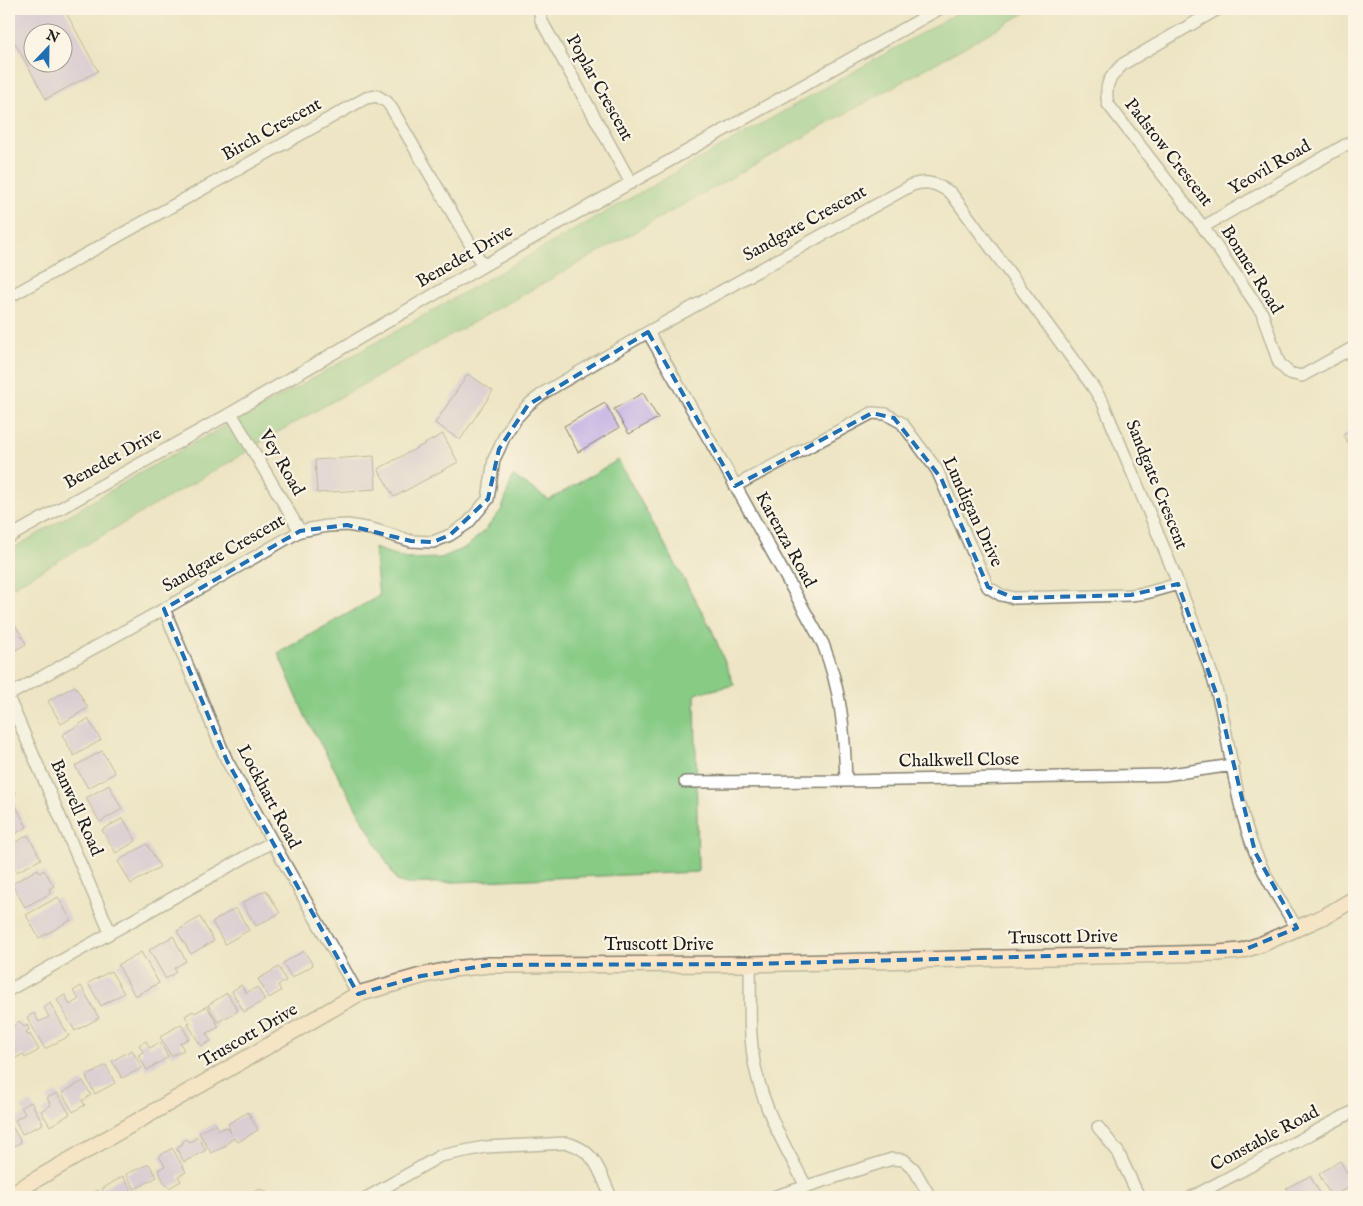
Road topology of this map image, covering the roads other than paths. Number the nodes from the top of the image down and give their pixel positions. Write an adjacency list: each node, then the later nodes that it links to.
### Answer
1 (539, 9): 5 (street, Poplar Crescent)
2 (939, 9): 5 (street, Benedet Drive)
3 (1218, 9): 6 (street, Padstow Crescent)
4 (1354, 140): 6 (street, Yeovil Road)
5 (631, 183): 7 (street, Benedet Drive)
6 (1203, 227): 10 (street, Bonner Road)
7 (483, 266): 8 (street, Birch Crescent); 11 (street, Benedet Drive)
8 (9, 297)
9 (648, 332): 12 (street, Karenza Road); 13 (street, Sandgate Crescent); 15 (street, Sandgate Crescent)
10 (1354, 347)
11 (231, 413): 13 (street, Vey Road); 14 (street, Benedet Drive)
12 (735, 486): 15 (street, Lundigan Drive); 20 (street, Karenza Road)
13 (300, 531): 16 (street, Sandgate Crescent)
14 (9, 538)
15 (1178, 584): 19 (street, Sandgate Crescent)
16 (164, 609): 17 (street, Sandgate Crescent); 22 (street, Lockhart Road)
17 (9, 695)
18 (9, 699): 25 (street, Banwell Road)
19 (1233, 766): 20 (street, Chalkwell Close); 24 (street, Sandgate Crescent)
20 (846, 781): 21 (street, Chalkwell Close)
21 (685, 782)
22 (272, 842): 25 (street); 28 (street, Lockhart Road)
23 (1354, 899): 24 (street, Truscott Drive)
24 (1297, 928): 26 (street, Truscott Drive)
25 (110, 932): 27 (street)
26 (750, 964): 28 (street, Truscott Drive); 31 (street)
27 (9, 990)
28 (358, 994): 32 (street, Truscott Drive)
29 (1354, 1111): 38 (street, Constable Road)
30 (1098, 1127): 37 (street)
31 (806, 1186): 35 (street); 36 (street)
32 (9, 1195)
33 (368, 1197): 34 (street)
34 (611, 1197)
35 (774, 1197)
36 (930, 1197)
37 (1139, 1197)
38 (1192, 1197)

